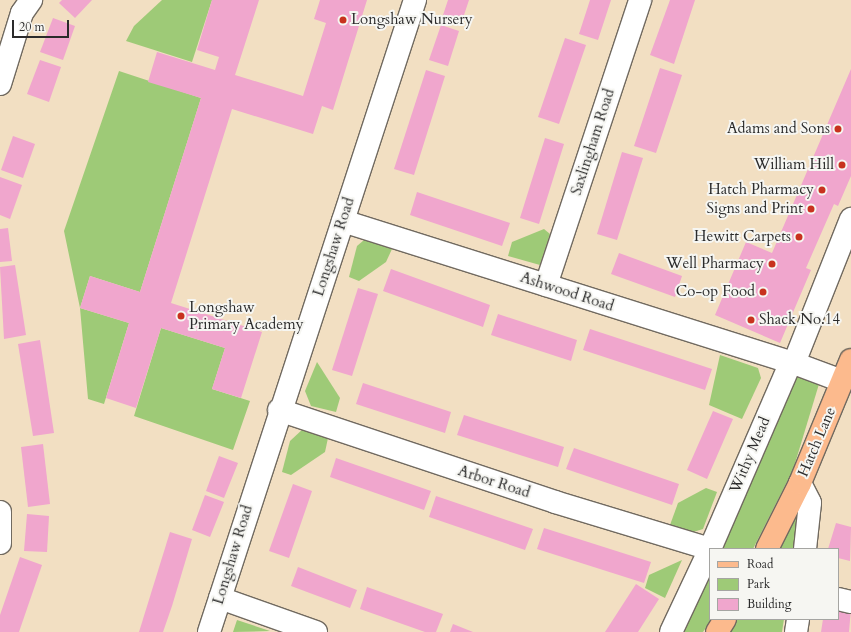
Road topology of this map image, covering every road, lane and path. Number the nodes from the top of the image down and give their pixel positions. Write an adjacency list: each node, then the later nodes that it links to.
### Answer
1 (31, 0): 4 (street)
2 (415, 0): 6 (street, Longshaw Road)
3 (640, 0): 7 (street, Saxlingham Road)
4 (0, 84)
5 (851, 219): 9 (street)
6 (343, 221): 7 (street, Ashwood Road); 11 (street, Longshaw Road)
7 (546, 284): 9 (street, Ashwood Road)
8 (851, 360): 10 (main road, Hatch Lane)
9 (792, 362): 10 (street); 15 (street, Withy Mead)
10 (842, 381): 12 (main road, Hatch Lane)
11 (279, 410): 18 (street, Arbor Road); 20 (street, Longshaw Road)
12 (800, 483): 16 (main road); 17 (street, Hatch Lane)
13 (0, 512): 14 (street)
14 (0, 543)
15 (710, 548)
16 (768, 548)
17 (805, 548)
18 (709, 549)
19 (709, 551): 27 (street, Withy Mead)
20 (220, 598): 25 (street, Longshaw Road); 26 (street)
21 (839, 599): 22 (street)
22 (851, 602)
23 (724, 620): 28 (main road)
24 (798, 620): 29 (street)
25 (210, 632)
26 (316, 632)
27 (672, 632)
28 (717, 632)
29 (796, 632)

